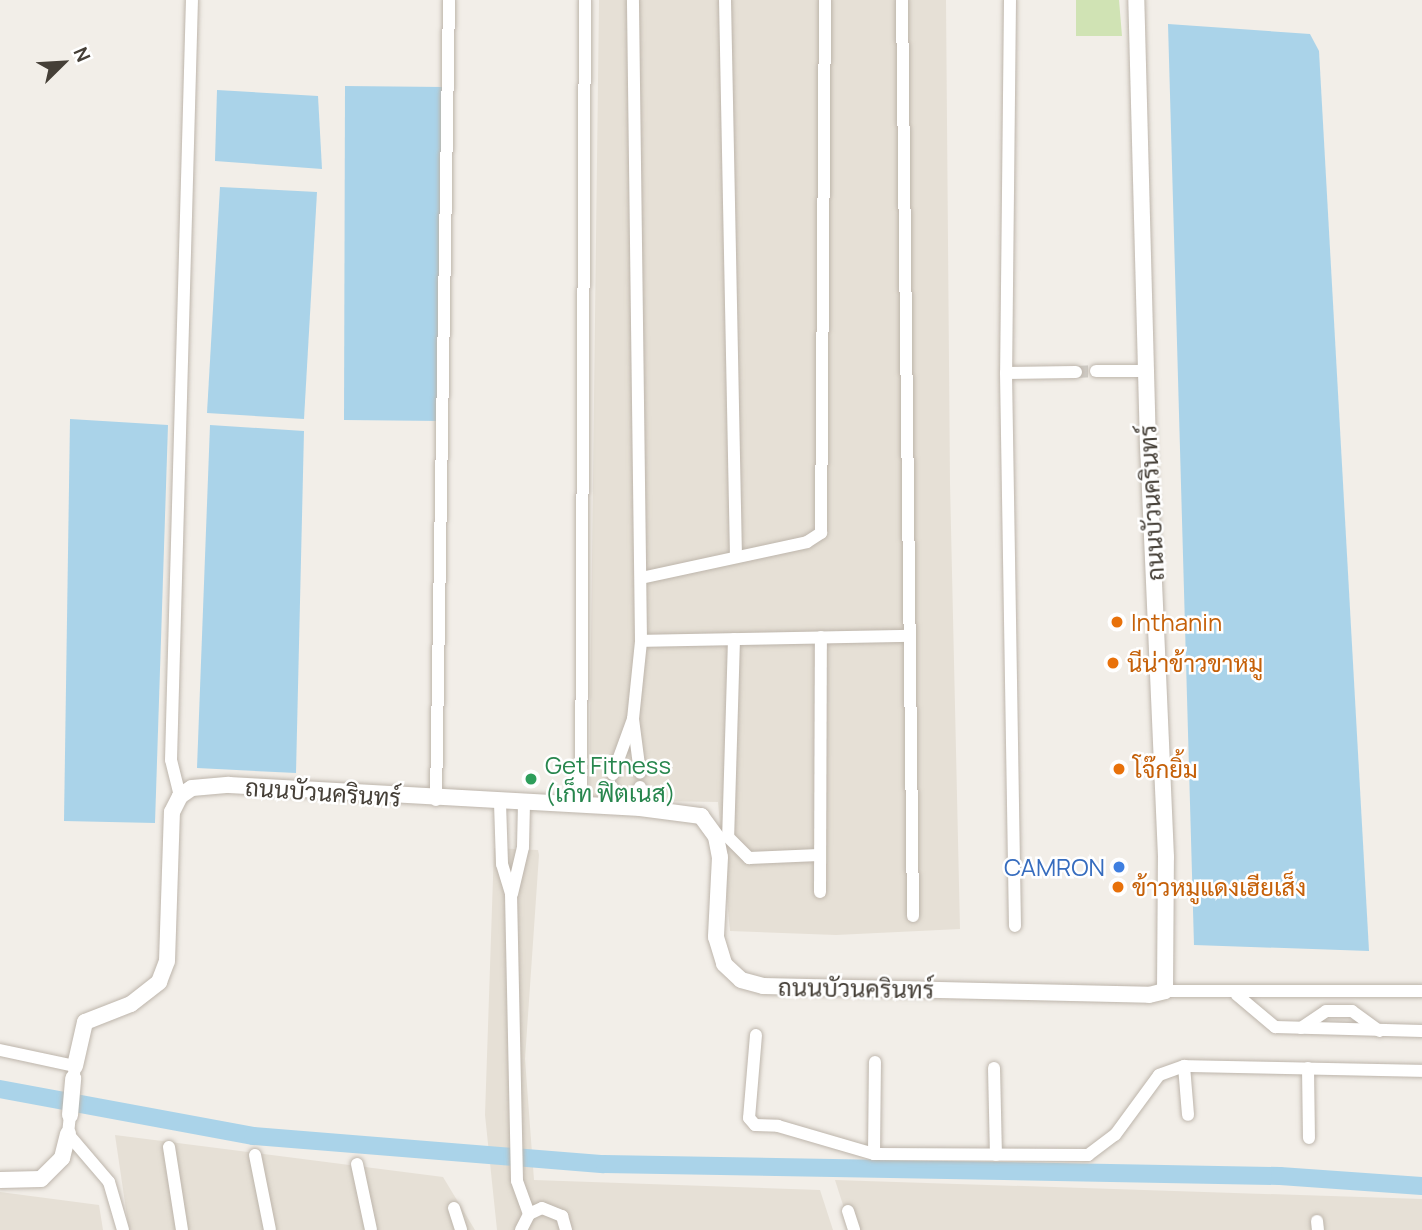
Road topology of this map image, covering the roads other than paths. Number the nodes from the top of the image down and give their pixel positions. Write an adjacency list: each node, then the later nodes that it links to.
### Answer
1 (192, 0): 23 (street)
2 (449, 0): 24 (street)
3 (585, 0): 27 (street)
4 (633, 0): 15 (street)
5 (725, 0): 14 (street)
6 (825, 0): 14 (street)
7 (902, 0): 16 (street)
8 (1010, 0): 13 (street)
9 (1136, 0): 11 (street, ถนนบัวนครินทร์)
10 (1096, 371): 11 (street)
11 (1146, 371): 35 (street, ถนนบัวนครินทร์)
12 (1076, 372): 13 (street)
13 (1006, 373): 34 (street)
14 (736, 557): 15 (street)
15 (641, 579): 19 (street)
16 (907, 636): 17 (street); 33 (street)
17 (821, 637): 18 (street); 30 (street)
18 (734, 639): 19 (street); 30 (street)
19 (641, 641): 20 (street)
20 (633, 719): 21 (street); 28 (street)
21 (640, 773)
22 (640, 788): 29 (street)
23 (180, 796): 24 (street, ถนนบัวนครินทร์); 48 (street)
24 (436, 800): 25 (street, ถนนบัวนครินทร์)
25 (500, 803): 26 (street, ถนนบัวนครินทร์); 32 (street)
26 (524, 804): 27 (street, ถนนบัวนครินทร์); 32 (street)
27 (581, 805): 28 (street, ถนนบัวนครินทร์)
28 (612, 806): 29 (street, ถนนบัวนครินทร์)
29 (640, 808): 35 (street, ถนนบัวนครินทร์)
30 (819, 855): 31 (street)
31 (820, 892)
32 (512, 894): 61 (street)
33 (913, 916)
34 (1016, 926)
35 (1165, 991): 37 (street)
36 (1422, 991): 37 (street)
37 (1237, 995): 38 (street)
38 (1301, 1028): 39 (street); 39 (street)
39 (1380, 1031): 40 (street)
40 (1422, 1031)
41 (756, 1034): 54 (street)
42 (0, 1050): 48 (street)
43 (875, 1062): 54 (street)
44 (1184, 1066): 46 (street); 50 (street); 56 (street)
45 (995, 1068): 56 (street)
46 (1308, 1068): 47 (street); 52 (street)
47 (1422, 1071)
48 (74, 1072): 49 (street)
49 (70, 1115): 51 (street)
50 (1188, 1115)
51 (68, 1134): 58 (street); 62 (street)
52 (1308, 1138)
53 (169, 1147): 63 (street)
54 (874, 1153): 56 (street)
55 (255, 1155): 64 (street)
56 (996, 1155)
57 (357, 1164): 65 (street)
58 (0, 1180)
59 (454, 1208): 66 (street)
60 (848, 1211): 69 (street)
61 (528, 1214): 67 (street); 68 (street)
62 (123, 1230)
63 (182, 1230)
64 (270, 1230)
65 (371, 1230)
66 (461, 1230)
67 (521, 1230)
68 (566, 1230)
69 (854, 1230)

